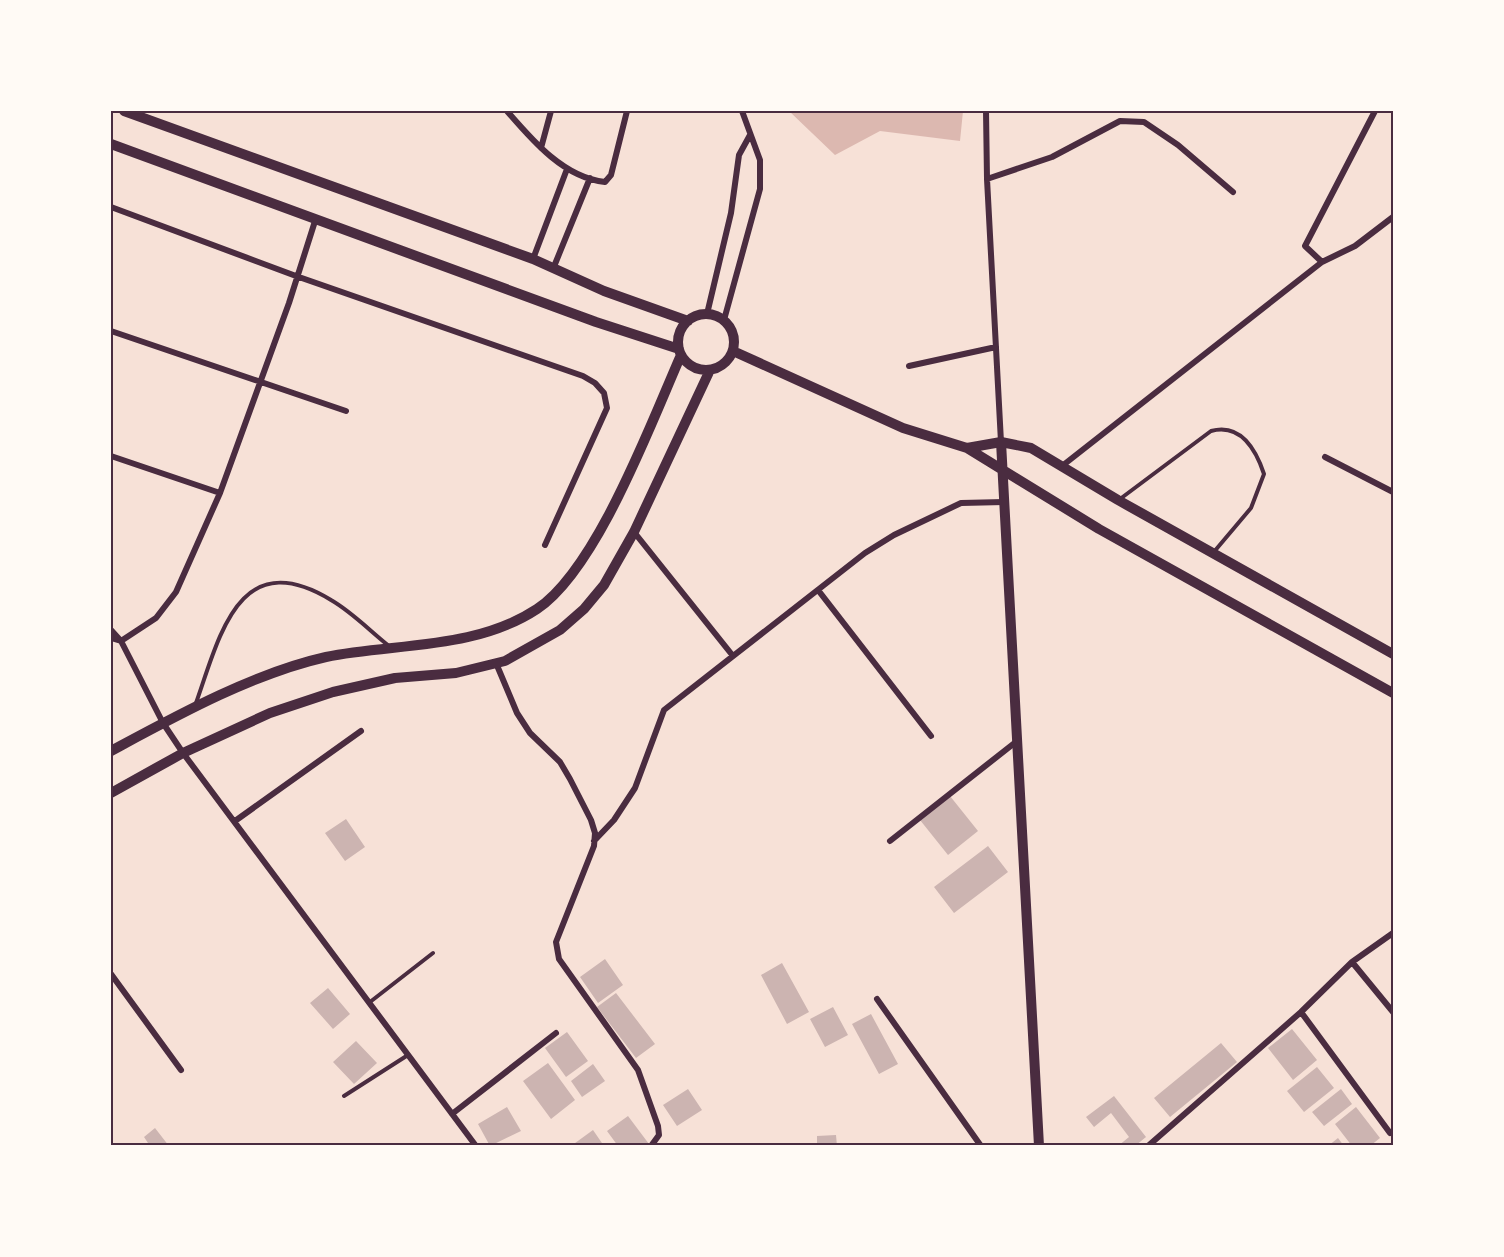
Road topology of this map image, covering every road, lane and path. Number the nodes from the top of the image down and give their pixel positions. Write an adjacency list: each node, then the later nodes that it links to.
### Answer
1 (124, 111): 18 (street)
2 (507, 111): 10 (street)
3 (551, 111): 10 (street)
4 (627, 111): 12 (street)
5 (742, 111): 8 (street)
6 (986, 111): 13 (street)
7 (1375, 111): 19 (street)
8 (750, 135): 22 (street); 24 (street)
9 (111, 144): 16 (street)
10 (541, 148): 11 (street)
11 (567, 169): 12 (street); 18 (street)
12 (590, 178): 20 (street)
13 (987, 179): 14 (street); 26 (street)
14 (1233, 192)
15 (111, 207): 21 (street)
16 (316, 217): 21 (street); 28 (street)
17 (1393, 218): 19 (street)
18 (533, 259): 20 (street)
19 (1322, 262): 37 (street)
20 (554, 268): 23 (street)
21 (296, 276): 31 (street); 44 (street)
22 (707, 314): 23 (street); 24 (street)
23 (688, 321): 28 (street)
24 (724, 321): 27 (street)
25 (111, 332): 31 (street)
26 (996, 347): 29 (street); 33 (street)
27 (733, 351): 30 (street); 34 (street)
28 (680, 352): 30 (street); 50 (street)
29 (909, 366)
30 (710, 370): 43 (street)
31 (260, 384): 32 (street); 40 (street)
32 (346, 411)
33 (1001, 442): 34 (street); 37 (street); 38 (street)
34 (967, 448): 38 (street)
35 (111, 456): 40 (street)
36 (1324, 457): 39 (street)
37 (1062, 466): 41 (street)
38 (1004, 472): 42 (street); 54 (street)
39 (1393, 492)
40 (220, 493): 49 (street)
41 (1118, 500): 45 (street); 45 (lane)
42 (1004, 502): 46 (street); 59 (street)
43 (634, 532): 52 (street); 53 (street)
44 (545, 545)
45 (1213, 554): 51 (street)
46 (818, 590): 52 (street); 58 (street)
47 (111, 630): 49 (street)
48 (111, 638): 49 (street)
49 (121, 641): 56 (street)
50 (393, 648): 55 (street); 55 (lane)
51 (1393, 654)
52 (733, 656): 64 (street)
53 (496, 663): 61 (street); 64 (street)
54 (1393, 693)
55 (194, 709): 56 (street)
56 (163, 723): 60 (street); 61 (street)
57 (361, 731): 63 (street)
58 (931, 736)
59 (1018, 741): 65 (street); 83 (street)
60 (111, 751)
61 (183, 753): 62 (street); 63 (street)
62 (111, 793)
63 (235, 821): 71 (street)
64 (594, 841): 81 (street)
65 (890, 841)
66 (1393, 933): 68 (street)
67 (433, 953): 71 (lane)
68 (1353, 962): 72 (street); 73 (street)
69 (111, 974): 76 (street)
70 (877, 999): 82 (street)
71 (369, 1003): 75 (street)
72 (1300, 1012): 79 (street); 84 (street)
73 (1393, 1012)
74 (556, 1033): 78 (street)
75 (408, 1055): 77 (lane); 78 (street)
76 (182, 1070)
77 (344, 1096)
78 (452, 1114): 80 (street)
79 (1390, 1133)
80 (476, 1146)
81 (651, 1146)
82 (981, 1146)
83 (1040, 1146)
84 (1148, 1146)

